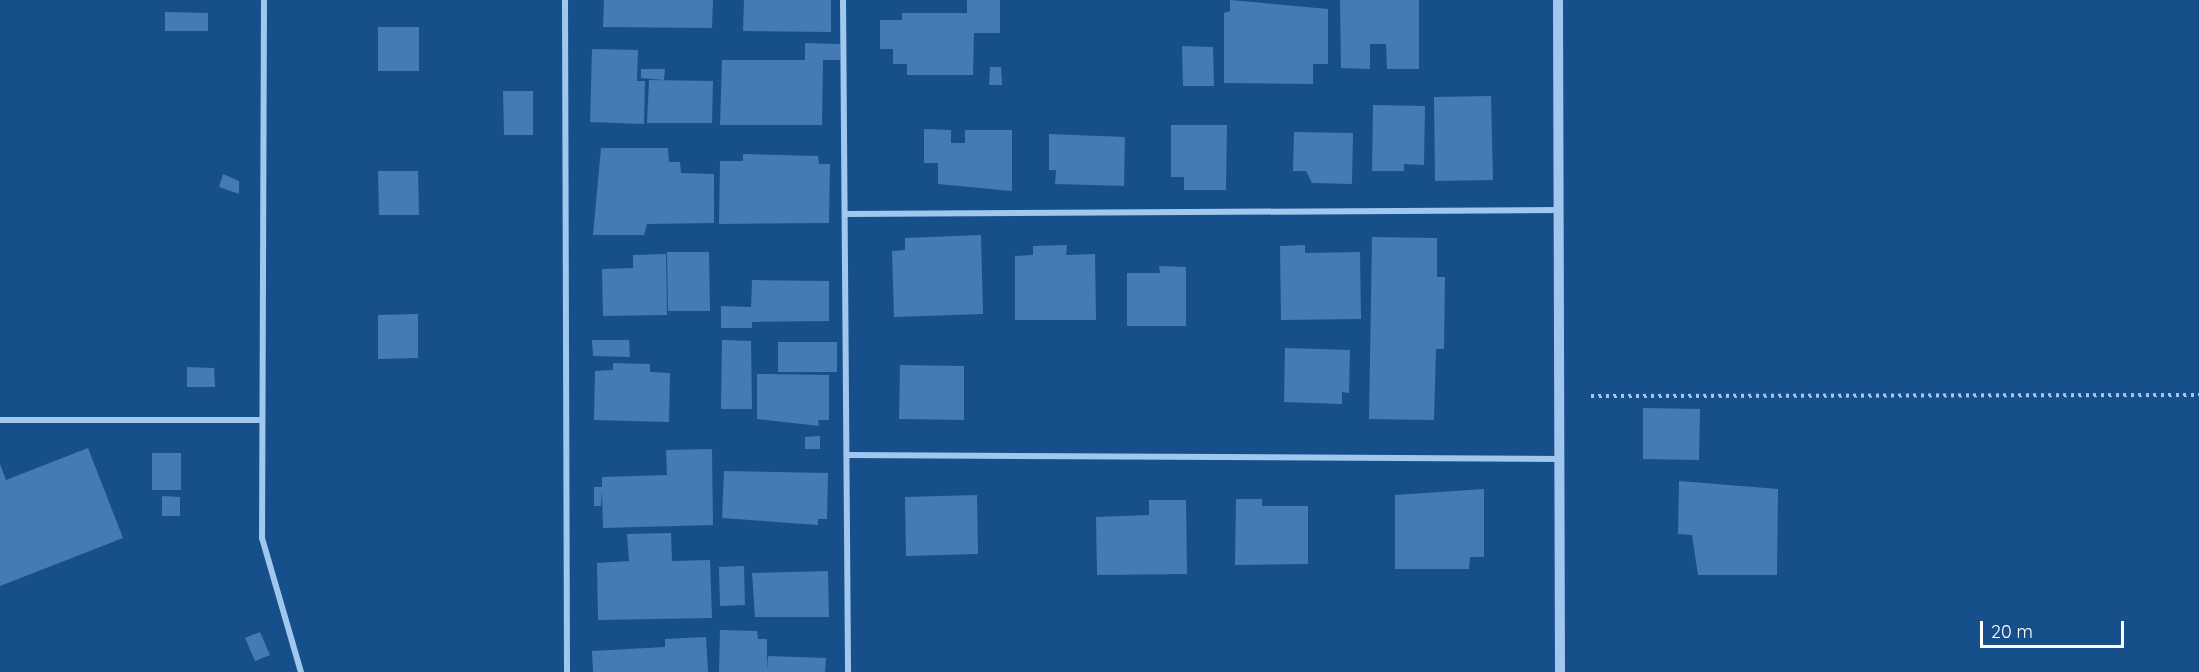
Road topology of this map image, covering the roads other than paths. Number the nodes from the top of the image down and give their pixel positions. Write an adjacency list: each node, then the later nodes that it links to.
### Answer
1 (264, 0): 8 (street)
2 (565, 0): 12 (street)
3 (843, 0): 6 (street)
4 (1558, 0): 5 (street)
5 (1558, 210): 6 (street); 10 (street)
6 (845, 214): 9 (street)
7 (0, 420): 8 (street)
8 (262, 420): 11 (street)
9 (847, 455): 10 (street); 13 (street)
10 (1559, 459): 14 (street)
11 (301, 672)
12 (567, 672)
13 (848, 672)
14 (1560, 672)

